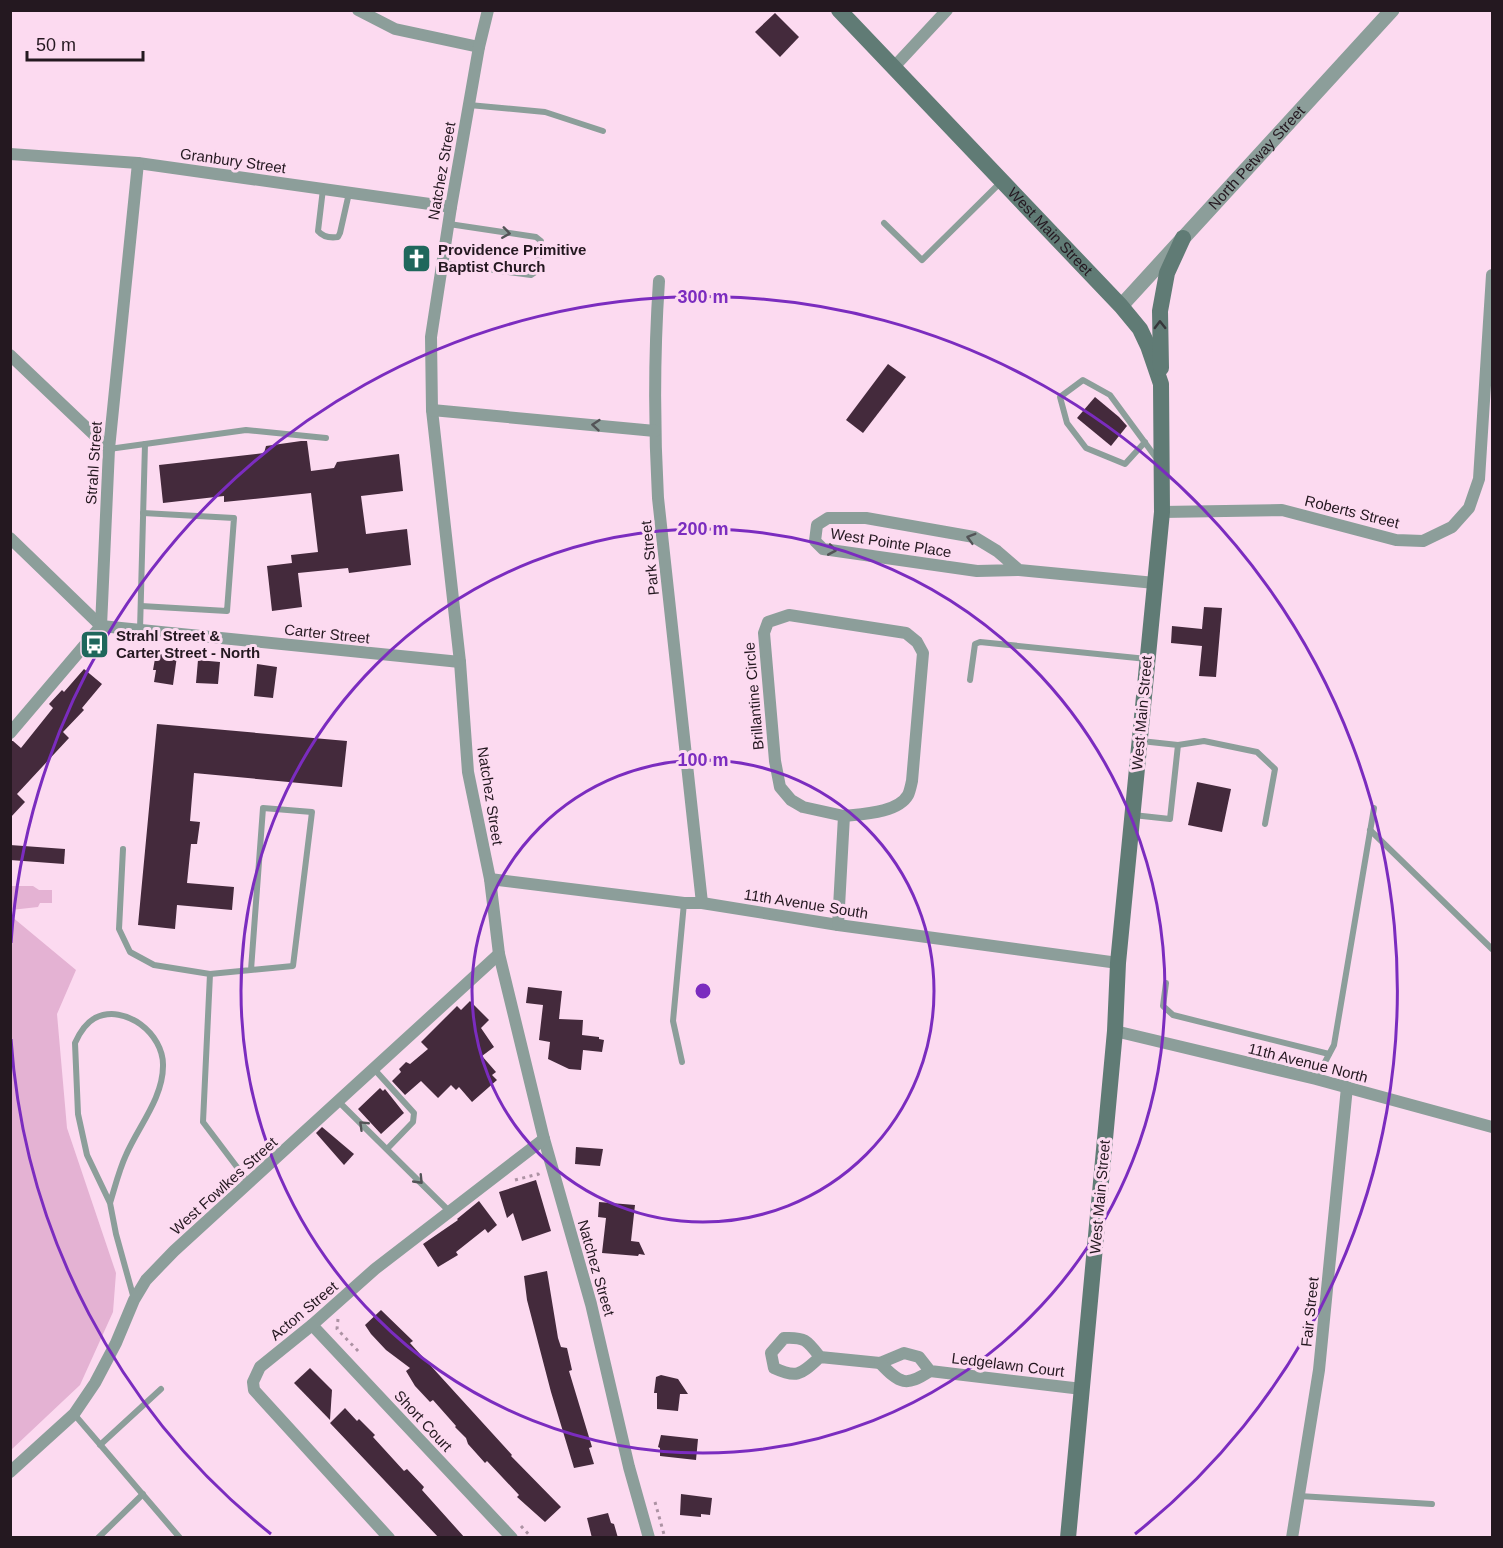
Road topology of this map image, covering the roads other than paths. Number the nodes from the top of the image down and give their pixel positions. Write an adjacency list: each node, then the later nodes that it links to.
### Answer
1 (357, 10): 6 (street)
2 (488, 10): 6 (street, Natchez Street)
3 (839, 10): 7 (main road, West Main Street)
4 (947, 10): 7 (street)
5 (1392, 10): 18 (street, North Petway Street)
6 (479, 47): 8 (street, Natchez Street)
7 (894, 67): 12 (main road, West Main Street)
8 (469, 105): 9 (lane); 15 (street, Natchez Street)
9 (603, 131)
10 (10, 154): 11 (street, Granbury Street)
11 (138, 163): 13 (street, Granbury Street); 30 (street, Strahl Street)
12 (1002, 181): 16 (lane); 22 (main road, West Main Street)
13 (323, 189): 14 (street, Granbury Street); 14 (lane)
14 (349, 193): 15 (street, Granbury Street)
15 (451, 207): 17 (street, Natchez Street)
16 (884, 223)
17 (448, 224): 19 (street, Natchez Street); 19 (lane, one-way to 19)
18 (1183, 238): 22 (street, North Petway Street); 24 (main road, one-way to 18)
19 (442, 263): 25 (street, Natchez Street)
20 (1492, 275): 32 (street, Roberts Street)
21 (658, 281): 26 (street, Park Street)
22 (1121, 306): 24 (main road, West Main Street)
23 (10, 355): 30 (street)
24 (1161, 384): 31 (main road, West Main Street)
25 (432, 410): 26 (street, one-way to 25); 41 (street, Natchez Street)
26 (655, 431): 54 (street, Park Street)
27 (326, 438): 29 (lane)
28 (1145, 442): 28 (lane); 31 (lane)
29 (145, 444): 30 (lane); 33 (lane)
30 (109, 449): 38 (street, Strahl Street)
31 (1161, 464): 32 (main road, West Main Street)
32 (1161, 512): 36 (main road, West Main Street)
33 (143, 513): 37 (lane); 37 (lane)
34 (10, 538): 38 (street)
35 (1019, 570): 35 (street, West Pointe Place, one-way to 35); 36 (street, West Pointe Place)
36 (1155, 583): 40 (main road, West Main Street)
37 (141, 606): 39 (lane)
38 (101, 626): 39 (street, Carter Street); 43 (street)
39 (140, 630): 41 (street, Carter Street)
40 (1147, 659): 42 (lane); 44 (main road, West Main Street)
41 (460, 662): 52 (street, Natchez Street)
42 (970, 680)
43 (10, 733)
44 (1139, 741): 45 (lane); 47 (main road, West Main Street)
45 (1178, 745): 47 (lane); 49 (lane)
46 (1374, 808): 50 (lane)
47 (1132, 815): 58 (main road, West Main Street)
48 (844, 816): 48 (street, Brillantine Circle); 55 (street)
49 (1265, 824)
50 (1370, 830): 56 (lane); 63 (lane)
51 (123, 849): 60 (lane)
52 (490, 879): 53 (street, 11th Avenue South); 57 (street, Natchez Street)
53 (684, 903): 54 (street, 11th Avenue South); 64 (lane)
54 (702, 903): 55 (street, 11th Avenue South)
55 (838, 926): 58 (street, 11th Avenue South)
56 (1492, 949)
57 (499, 954): 65 (street, West Fowlkes Street); 70 (street, Natchez Street)
58 (1118, 963): 62 (main road, West Main Street)
59 (251, 970): 59 (lane); 60 (lane)
60 (210, 974): 72 (lane)
61 (1166, 983): 63 (lane)
62 (1115, 1032): 66 (street, 11th Avenue North); 81 (main road, West Main Street)
63 (1329, 1054): 66 (lane)
64 (682, 1062)
65 (374, 1069): 68 (street, West Fowlkes Street); 71 (lane)
66 (1316, 1079): 67 (street, 11th Avenue North)
67 (1347, 1087): 69 (street, 11th Avenue North); 86 (street, Fair Street)
68 (338, 1101): 71 (lane, one-way to 68); 72 (street, West Fowlkes Street)
69 (1492, 1127)
70 (544, 1139): 74 (street, Acton Street); 92 (street, Natchez Street)
71 (387, 1149): 74 (lane, one-way to 74)
72 (249, 1183): 75 (street, West Fowlkes Street)
73 (110, 1203): 73 (lane); 75 (lane)
74 (450, 1212): 76 (street, Acton Street)
75 (134, 1300): 82 (street, West Fowlkes Street)
76 (312, 1325): 90 (street, Acton Street); 91 (street, Short Court)
77 (819, 1358): 78 (street, Ledgelawn Court)
78 (880, 1363): 79 (street, Ledgelawn Court); 79 (street, Ledgelawn Court)
79 (930, 1371): 81 (street, Ledgelawn Court)
80 (161, 1389): 83 (lane)
81 (1082, 1389): 93 (main road, West Main Street)
82 (74, 1414): 83 (lane); 84 (street, West Fowlkes Street)
83 (100, 1445): 85 (lane)
84 (10, 1472)
85 (143, 1494): 88 (lane); 89 (lane)
86 (1299, 1496): 87 (lane); 94 (street, Fair Street)
87 (1432, 1504)
88 (98, 1538)
89 (180, 1538)
90 (389, 1538)
91 (512, 1538)
92 (649, 1538)
93 (1068, 1538)
94 (1292, 1538)

